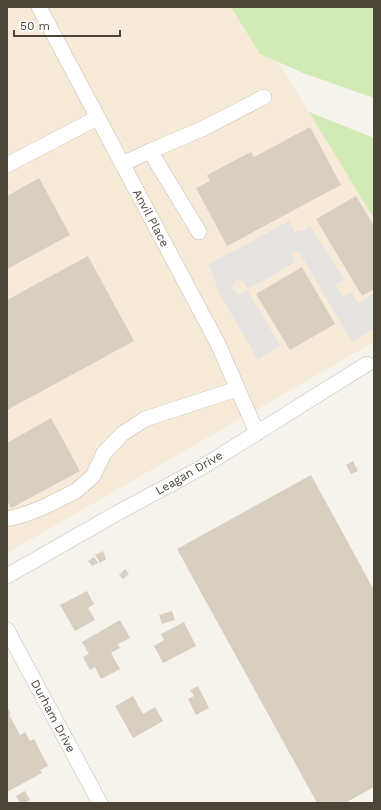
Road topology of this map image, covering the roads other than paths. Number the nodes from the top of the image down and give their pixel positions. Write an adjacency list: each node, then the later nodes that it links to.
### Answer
1 (39, 7): 3 (street, Anvil Place)
2 (264, 97): 4 (street)
3 (97, 118): 5 (street, Anvil Place); 6 (street)
4 (150, 151): 5 (street); 7 (street)
5 (122, 164): 9 (street, Anvil Place)
6 (7, 165)
7 (199, 232)
8 (367, 364): 10 (street, Leagan Drive)
9 (237, 389): 10 (street, Anvil Place); 11 (street)
10 (257, 433): 12 (street, Leagan Drive)
11 (7, 519)
12 (7, 576)
13 (7, 630): 14 (street, Durham Drive)
14 (100, 803)

